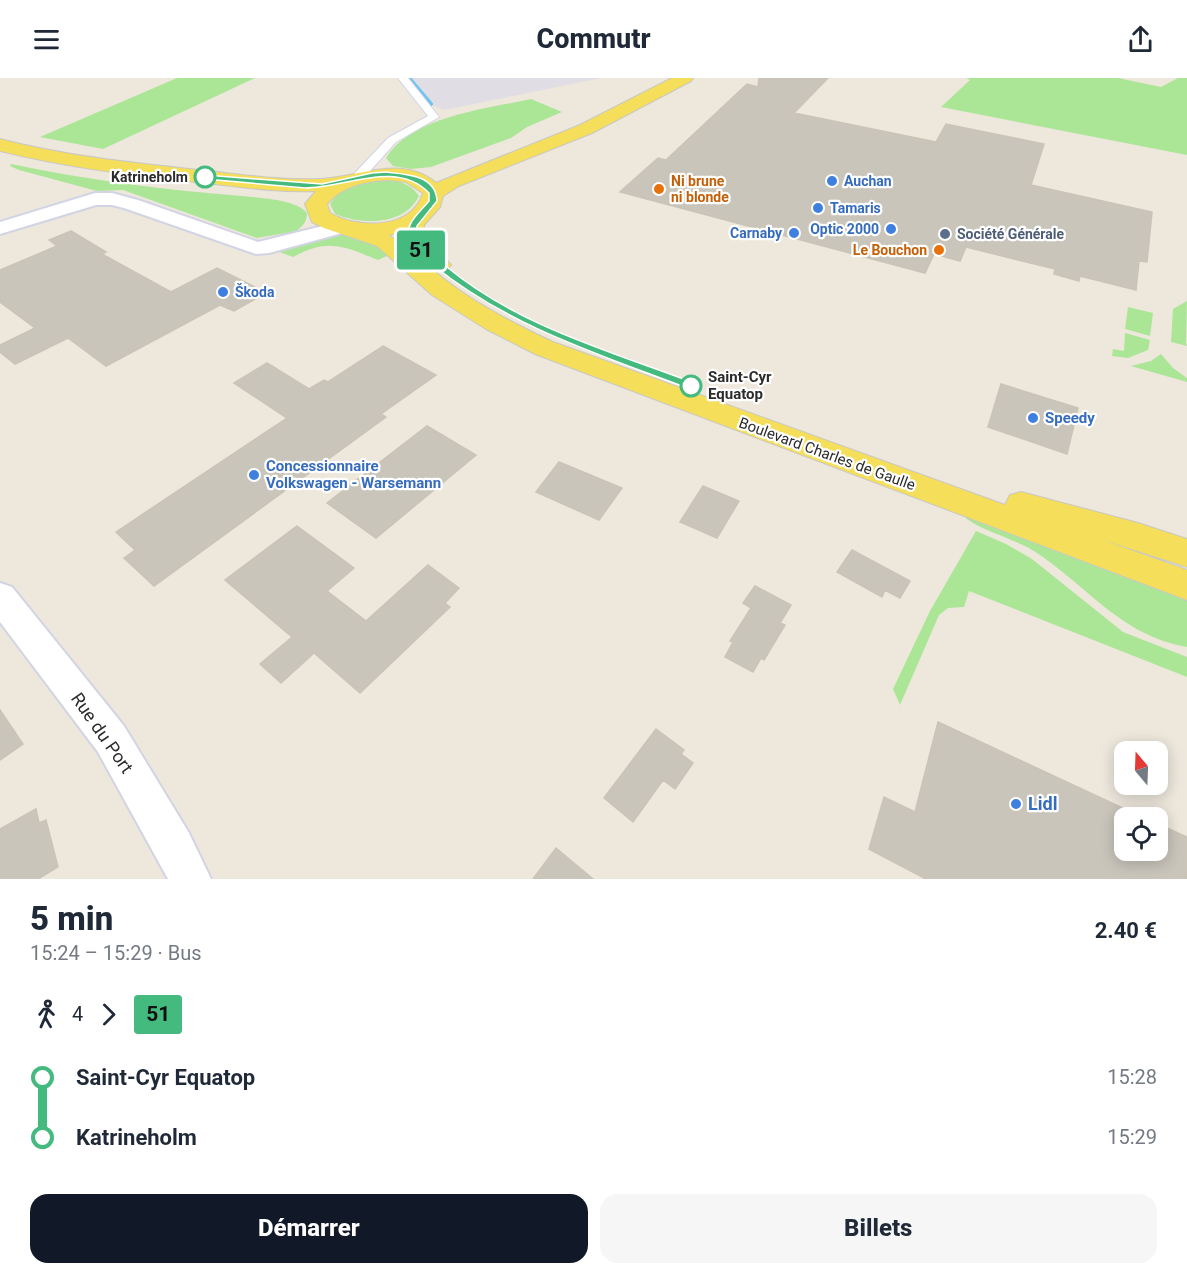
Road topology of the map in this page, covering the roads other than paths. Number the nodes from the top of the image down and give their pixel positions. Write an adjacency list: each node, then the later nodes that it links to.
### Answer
1 (403, 78): 6 (street)
2 (657, 78): 7 (main road)
3 (685, 78): 9 (main road)
4 (0, 145): 8 (main road)
5 (0, 155): 10 (main road, Boulevard Charles de Gaulle)
6 (380, 168): 7 (main road); 8 (main road)
7 (412, 177): 9 (main road)
8 (349, 180): 10 (main road)
9 (426, 205): 12 (main road); 14 (main road, Boulevard Charles de Gaulle)
10 (318, 210): 12 (main road, Boulevard Charles de Gaulle); 13 (street)
11 (0, 228): 13 (street)
12 (347, 229): 13 (street); 15 (main road, Boulevard Charles de Gaulle)
13 (291, 240)
14 (1187, 553)
15 (1187, 585)
16 (0, 597): 17 (street, Rue du Port)
17 (190, 879)

